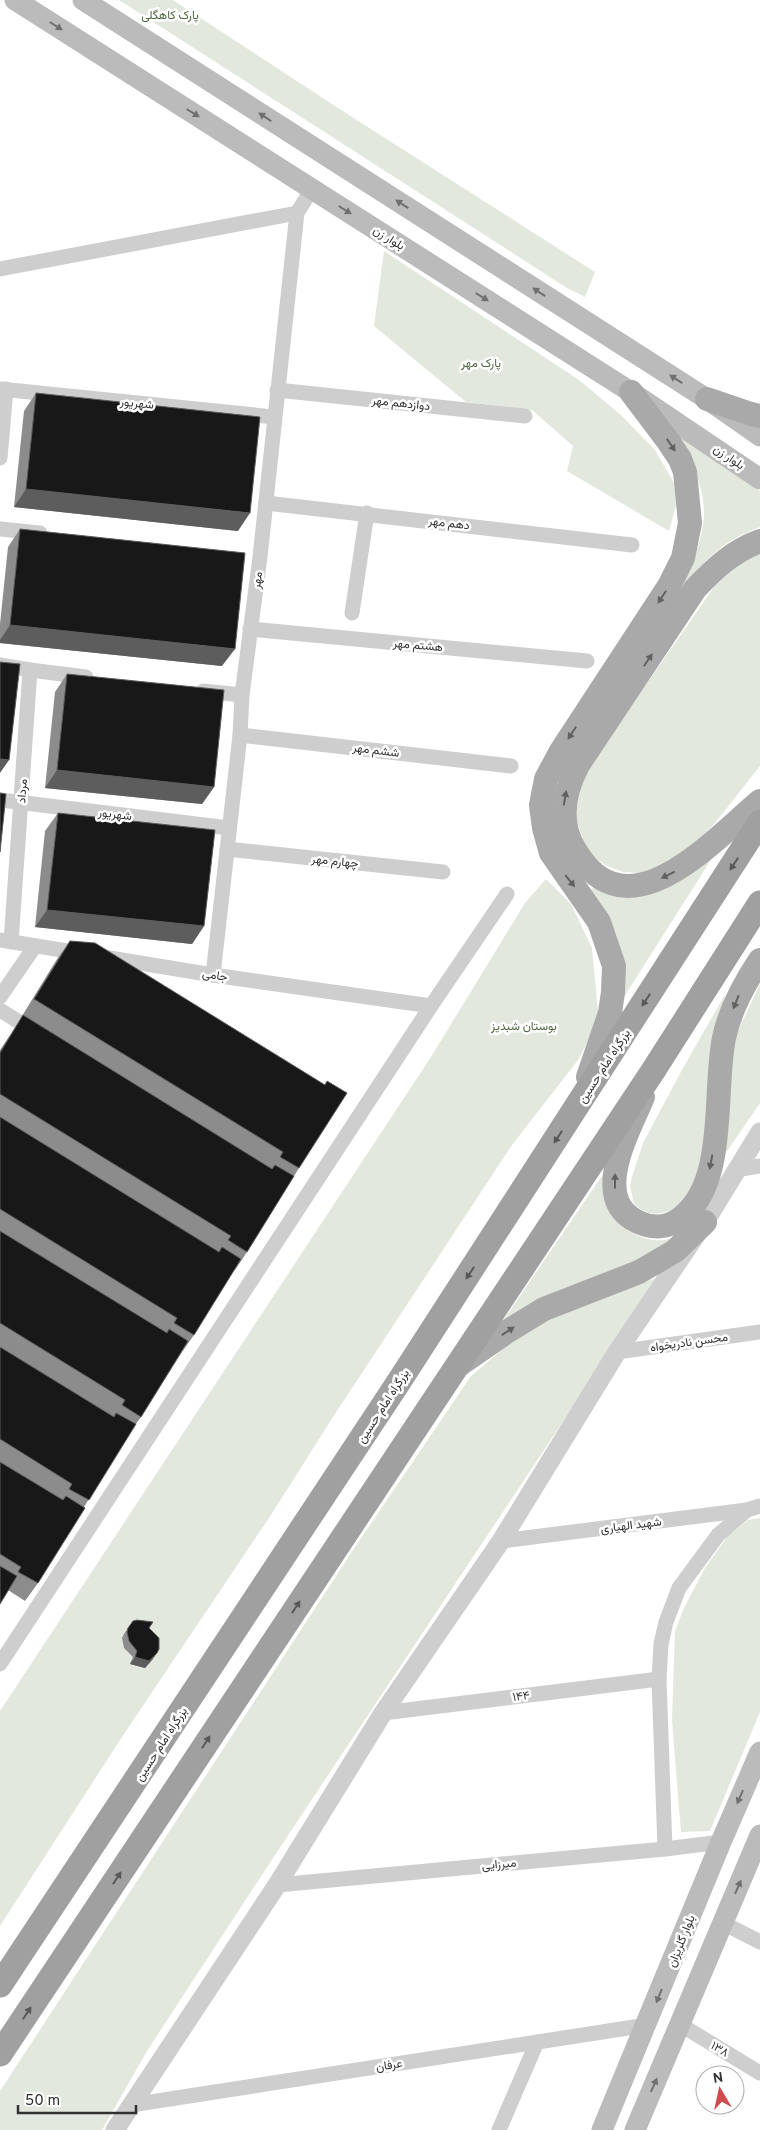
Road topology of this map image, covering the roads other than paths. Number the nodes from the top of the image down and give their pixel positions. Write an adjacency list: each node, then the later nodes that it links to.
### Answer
1 (15, 0): 3 (main road, بلوار زن, one-way to 3)
2 (83, 0): 9 (main road, one-way to 2)
3 (312, 189): 4 (street, مهر); 8 (main road, بلوار زن, one-way to 8)
4 (297, 213): 5 (street); 7 (street, مهر)
5 (0, 269)
6 (3, 389): 12 (street, شهریور); 14 (street)
7 (277, 390): 10 (street, دوازدهم مهر); 12 (street, مهر)
8 (631, 392): 15 (main road, بلوار زن); 54 (main road, one-way to 54)
9 (707, 399): 11 (main road); 13 (main road)
10 (525, 416)
11 (760, 416)
12 (274, 417): 16 (street, مهر)
13 (760, 436)
14 (0, 458)
15 (760, 479)
16 (266, 503): 17 (street, دهم مهر); 23 (street, مهر)
17 (367, 513): 21 (street, دهم مهر); 24 (street)
18 (0, 529): 19 (street)
19 (58, 535)
20 (760, 541): 35 (main road, one-way to 20)
21 (632, 545)
22 (241, 555): 23 (street)
23 (260, 557): 25 (street, مهر)
24 (352, 613)
25 (250, 629): 26 (street, هشتم مهر); 31 (street, مهر)
26 (586, 661)
27 (0, 665): 28 (street)
28 (30, 670): 29 (street); 36 (street, مرداد)
29 (98, 678)
30 (184, 688): 31 (street)
31 (242, 695): 32 (street, مهر)
32 (240, 735): 33 (street, ششم مهر); 38 (street, مهر)
33 (511, 766)
34 (0, 800): 36 (street, شهریور)
35 (760, 801)
36 (21, 802): 38 (street, شهریور); 43 (street, مرداد)
37 (760, 822): 54 (highway, بزرگراه امام حسین, one-way to 54)
38 (229, 828): 39 (street, مهر)
39 (227, 849): 40 (street, چهارم مهر); 47 (street, مهر)
40 (443, 872)
41 (507, 894): 50 (street)
42 (760, 903): 53 (highway)
43 (6, 941): 44 (street, جامی)
44 (35, 946): 45 (street, جامی); 49 (street)
45 (100, 956): 47 (street, جامی); 48 (street)
46 (760, 960): 53 (main road, one-way to 53)
47 (214, 975): 50 (street, جامی)
48 (133, 977)
49 (0, 997)
50 (431, 1006): 64 (street)
51 (0, 1010): 52 (street)
52 (51, 1042)
53 (653, 1071): 61 (highway)
54 (575, 1111): 74 (highway, بزرگراه امام حسین, one-way to 74)
55 (760, 1132): 57 (street)
56 (760, 1166): 57 (street)
57 (736, 1170): 58 (street)
58 (705, 1222): 60 (street); 61 (main road, one-way to 58)
59 (760, 1332): 60 (street, محسن نادریخواه)
60 (617, 1352): 63 (street)
61 (453, 1369): 78 (highway, one-way to 61)
62 (754, 1508): 63 (street, شهید الهیاری); 65 (street)
63 (501, 1542): 66 (street)
64 (0, 1664)
65 (658, 1679): 66 (street, ۱۴۴); 70 (street)
66 (383, 1713): 71 (street)
67 (760, 1752): 69 (main road, بلوار گلریزان, one-way to 69)
68 (760, 1835): 72 (main road, one-way to 68)
69 (721, 1842): 70 (street, میرزایی); 76 (main road, بلوار گلریزان, one-way to 76)
70 (666, 1849): 71 (street, میرزایی)
71 (277, 1885): 80 (street)
72 (723, 1923): 73 (street); 75 (main road)
73 (760, 1942)
74 (0, 1985)
75 (681, 2025): 79 (street, ۱۳۸); 84 (main road, one-way to 75)
76 (646, 2026): 77 (street, عرفان); 83 (main road, بلوار گلریزان)
77 (537, 2042): 80 (street, عرفان); 82 (street)
78 (0, 2054)
79 (760, 2073)
80 (131, 2104): 81 (street)
81 (115, 2130)
82 (499, 2130)
83 (602, 2130)
84 (635, 2130)

